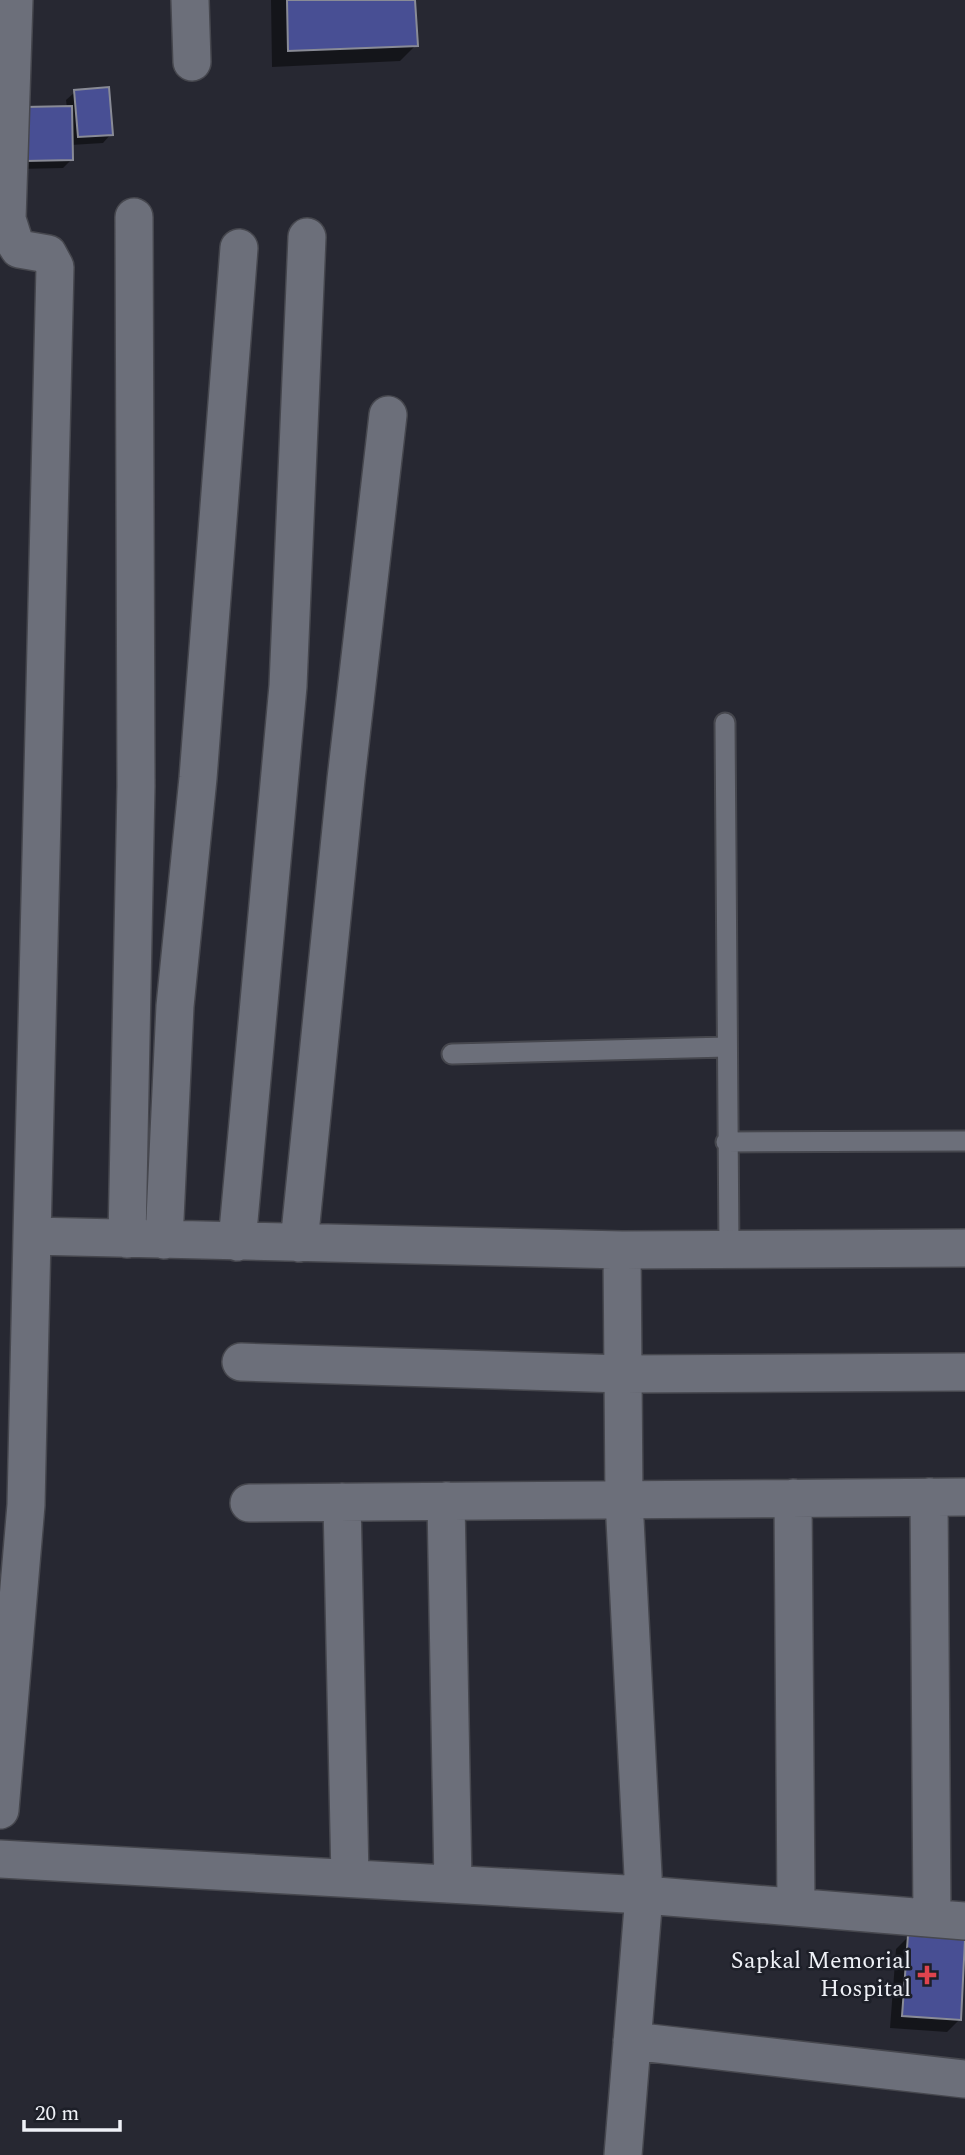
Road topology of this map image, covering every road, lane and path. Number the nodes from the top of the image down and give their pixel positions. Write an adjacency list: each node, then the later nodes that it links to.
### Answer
1 (15, 0): 13 (street)
2 (190, 0): 3 (street)
3 (192, 62)
4 (134, 217): 14 (street)
5 (307, 237): 16 (street)
6 (239, 248): 15 (street)
7 (388, 415): 17 (street)
8 (725, 723): 9 (lane)
9 (727, 1047): 10 (lane); 12 (lane)
10 (453, 1054)
11 (965, 1141): 12 (lane)
12 (726, 1142): 19 (lane)
13 (32, 1236): 14 (street); 31 (street)
14 (127, 1238): 15 (street)
15 (164, 1240): 16 (street)
16 (237, 1242): 17 (street)
17 (299, 1243): 20 (street)
18 (965, 1248): 19 (street)
19 (729, 1249): 20 (street)
20 (622, 1250): 23 (street)
21 (241, 1362): 23 (street)
22 (965, 1372): 23 (street)
23 (623, 1374): 27 (street)
24 (929, 1497): 25 (street); 26 (street); 37 (street)
25 (965, 1497)
26 (793, 1498): 27 (street); 36 (street)
27 (624, 1500): 28 (street); 35 (street)
28 (446, 1501): 29 (street); 34 (street)
29 (342, 1502): 30 (street); 33 (street)
30 (249, 1503)
31 (0, 1810)
32 (0, 1858): 33 (street)
33 (349, 1878): 34 (street)
34 (453, 1884): 35 (street)
35 (644, 1895): 36 (street); 38 (street)
36 (796, 1907): 37 (street)
37 (948, 1919)
38 (632, 2041): 39 (street); 40 (street)
39 (965, 2079)
40 (623, 2155)

